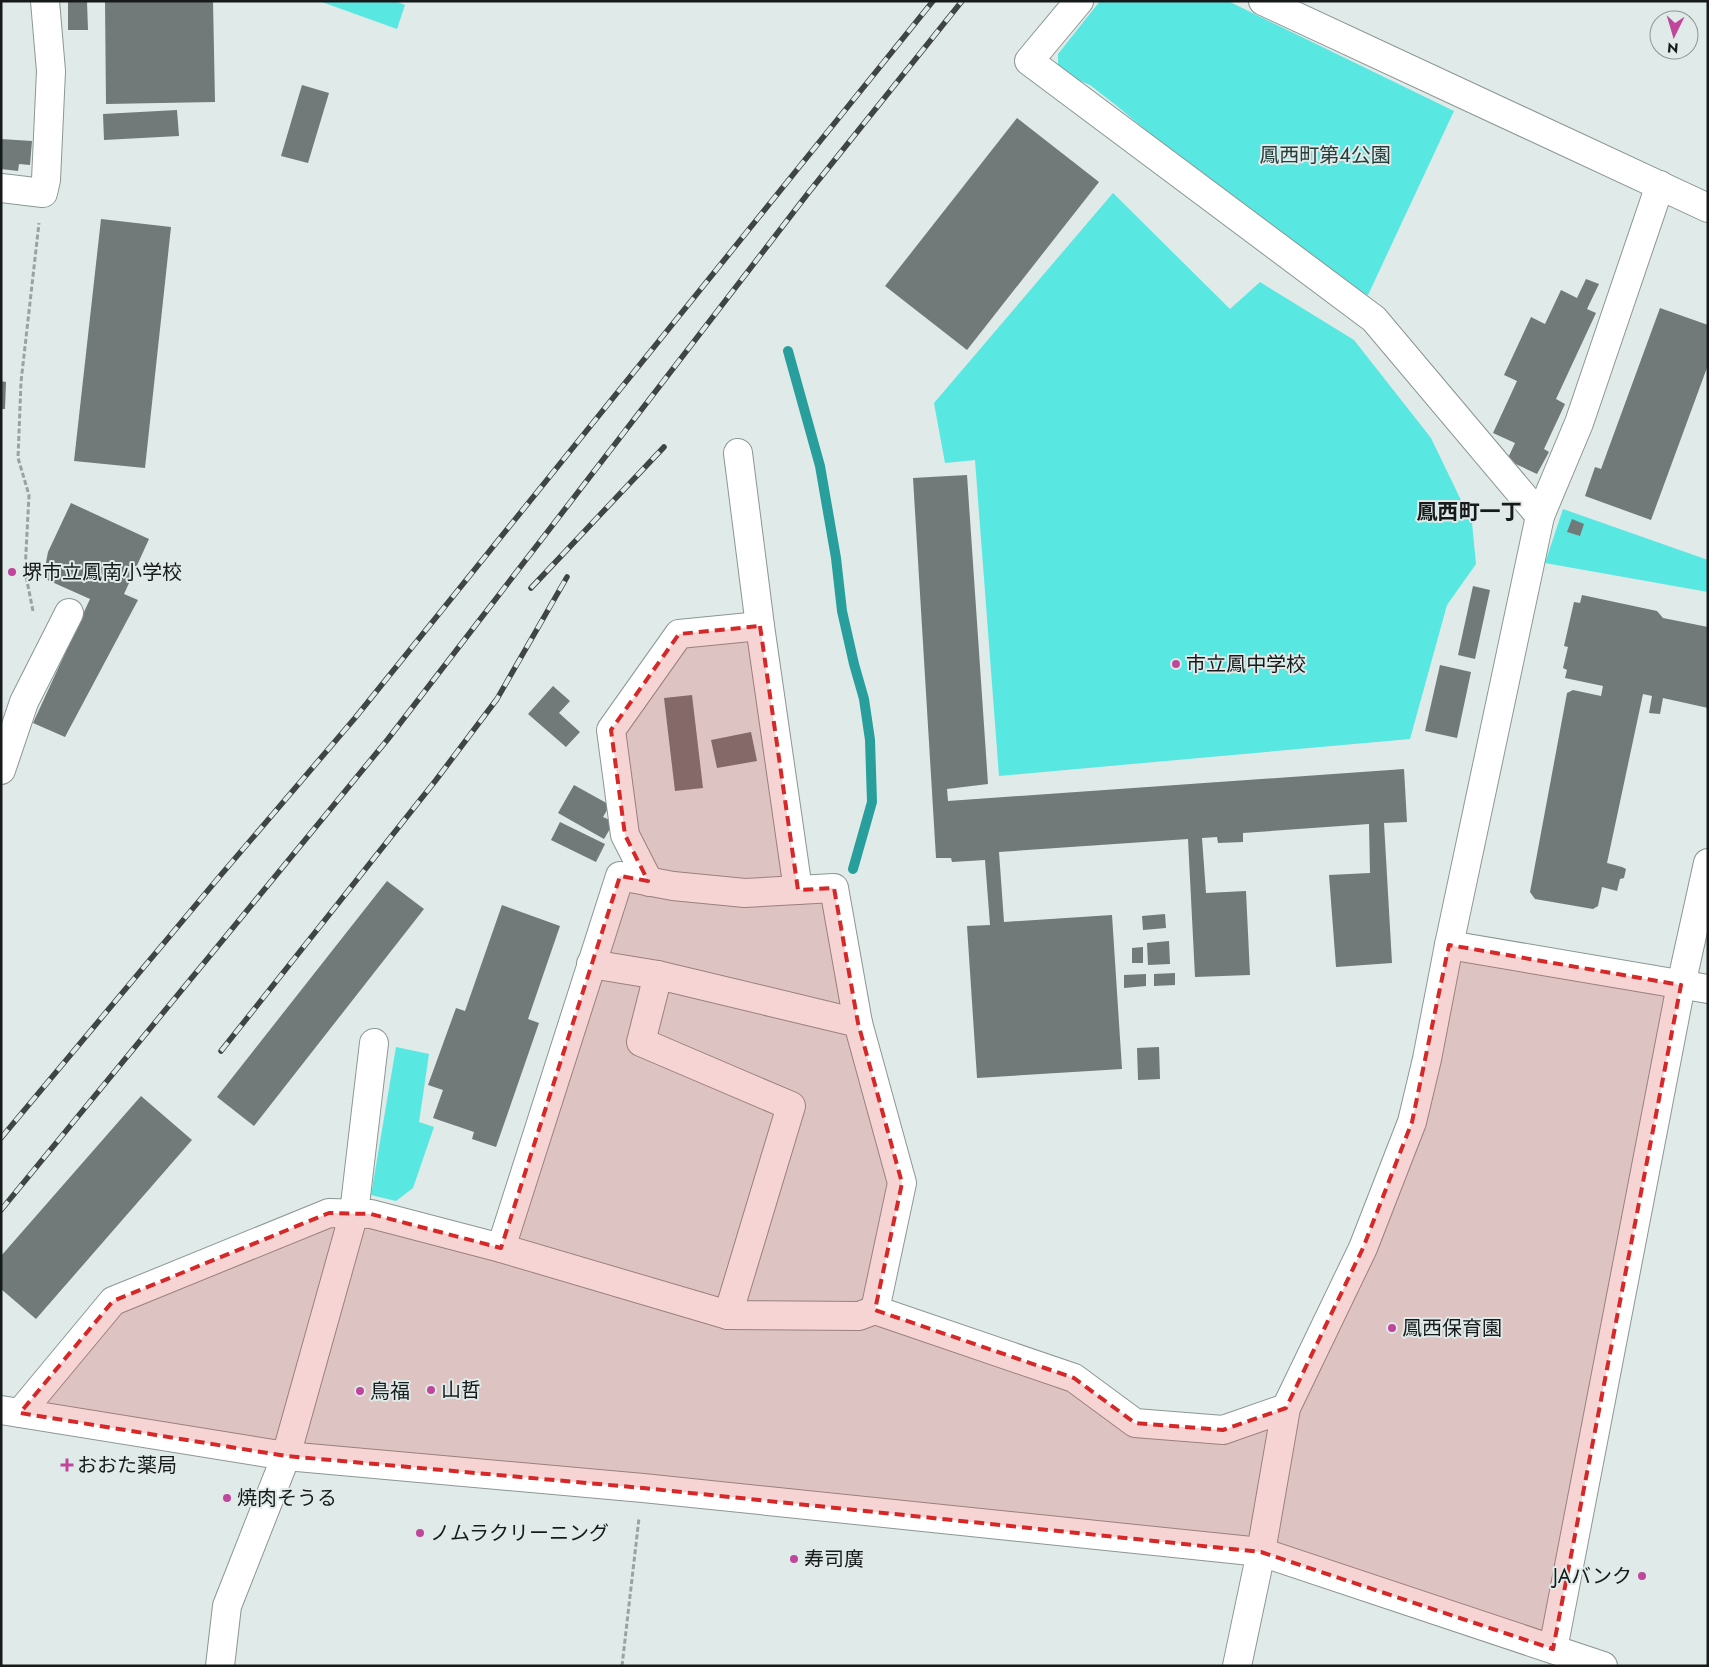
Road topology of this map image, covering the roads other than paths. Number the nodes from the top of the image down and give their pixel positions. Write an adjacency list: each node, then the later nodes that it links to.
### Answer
1 (45, 1): 5 (street)
2 (1079, 1): 8 (street)
3 (1264, 1): 4 (street)
4 (1660, 185): 6 (street); 8 (street)
5 (1, 188)
6 (1708, 208)
7 (738, 452): 10 (street)
8 (1540, 516): 15 (street)
9 (69, 613): 11 (street)
10 (760, 626): 13 (street); 14 (street)
11 (1, 770)
12 (1708, 863): 18 (street)
13 (649, 882): 14 (street); 16 (street)
14 (798, 890): 20 (street)
15 (1449, 945): 18 (street); 26 (street)
16 (592, 964): 17 (street); 23 (street)
17 (658, 975): 20 (street); 25 (street)
18 (1680, 985): 19 (street); 30 (street)
19 (1708, 989)
20 (858, 1023): 24 (street)
21 (374, 1043): 22 (street)
22 (354, 1213): 23 (street); 27 (street); 28 (street)
23 (501, 1248): 25 (street)
24 (875, 1310): 25 (street); 26 (street)
25 (728, 1315)
26 (1286, 1408): 29 (street)
27 (10, 1411): 28 (street)
28 (286, 1456): 29 (street); 31 (street)
29 (1261, 1552): 30 (street); 32 (street)
30 (1553, 1649): 33 (street)
31 (220, 1666)
32 (1237, 1666)
33 (1603, 1666)

